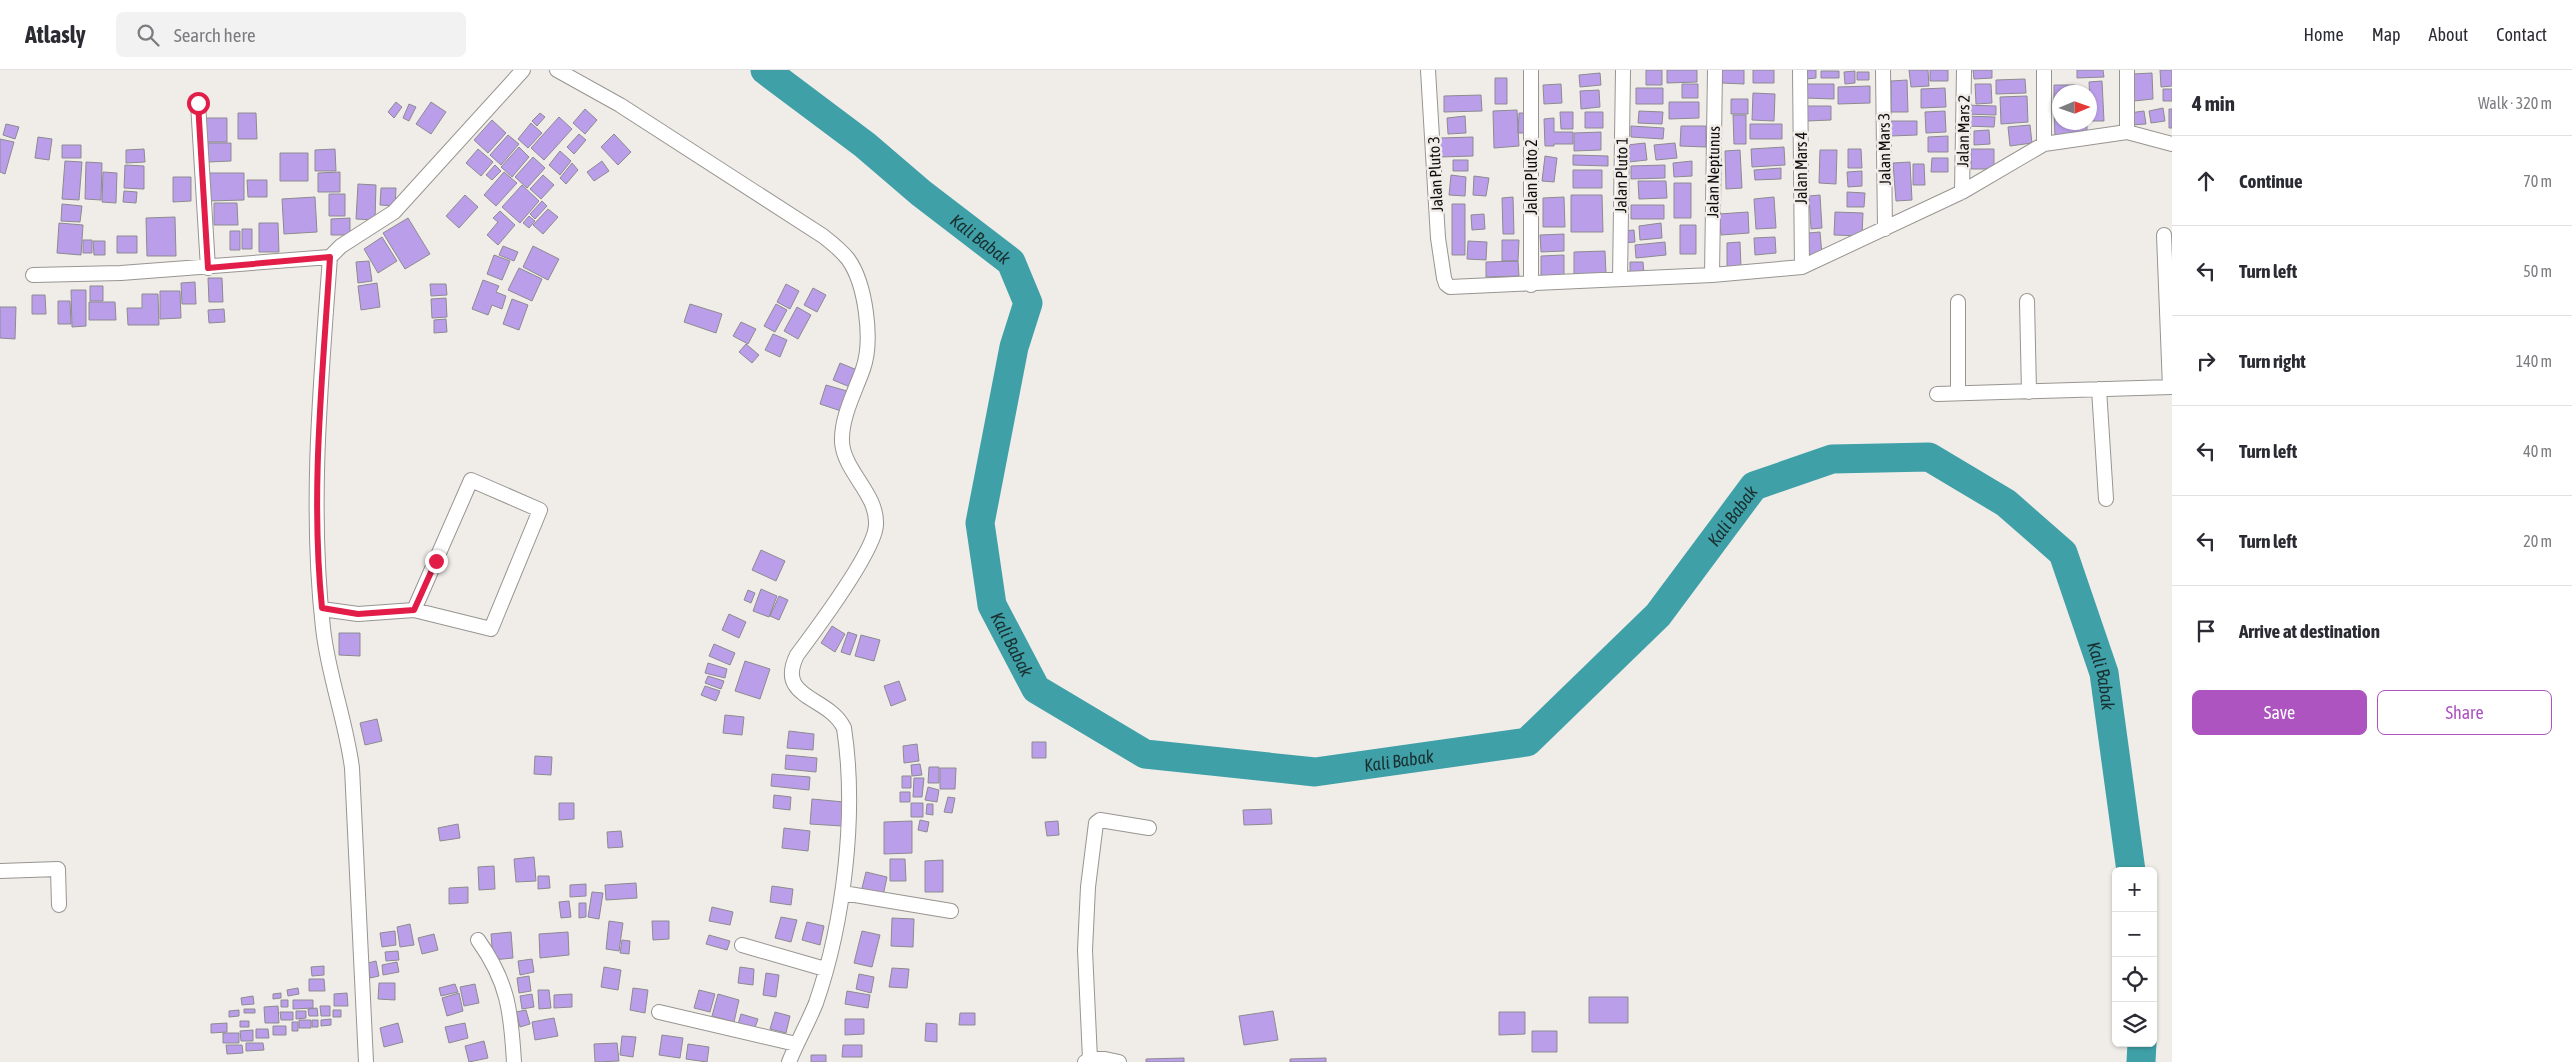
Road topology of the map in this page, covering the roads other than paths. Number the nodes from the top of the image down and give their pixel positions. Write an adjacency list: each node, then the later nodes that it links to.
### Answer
1 (522, 70): 19 (street)
2 (557, 70): 38 (street)
3 (1428, 70): 25 (street, Jalan Pluto 3)
4 (1531, 70): 25 (street, Jalan Pluto 2)
5 (1623, 70): 24 (street, Jalan Pluto 1)
6 (1715, 70): 23 (street, Jalan Neptunus)
7 (1800, 70): 20 (street, Jalan Mars 4)
8 (1883, 70): 17 (street, Jalan Mars 3)
9 (1964, 70): 16 (street, Jalan Mars 2)
10 (2044, 70): 14 (street)
11 (2127, 70): 13 (street)
12 (198, 103): 21 (street)
13 (2127, 132): 14 (street); 15 (street)
14 (2044, 144): 16 (street)
15 (2172, 144)
16 (1962, 192): 17 (street)
17 (1885, 229): 20 (street)
18 (2164, 234): 28 (street)
19 (330, 257): 21 (street); 34 (street)
20 (1802, 267): 23 (street)
21 (208, 268): 22 (street)
22 (33, 275)
23 (1712, 275): 24 (street)
24 (1620, 279): 25 (street)
25 (1531, 284)
26 (2027, 300): 30 (street)
27 (1958, 302): 31 (street)
28 (2171, 387): 29 (street)
29 (2099, 389): 30 (street); 33 (street)
30 (2029, 392): 31 (street)
31 (1958, 393): 32 (street)
32 (1937, 394)
33 (2106, 499)
34 (322, 608): 35 (street); 47 (street)
35 (414, 610): 35 (street)
36 (1149, 828): 46 (street)
37 (0, 871): 39 (street)
38 (843, 893): 40 (street); 43 (street)
39 (60, 905)
40 (951, 912)
41 (478, 940): 48 (street)
42 (742, 944): 43 (street)
43 (825, 969): 45 (street)
44 (659, 1012): 45 (street)
45 (796, 1044): 49 (street)
46 (1087, 1061): 50 (street)
47 (366, 1062)
48 (514, 1062)
49 (790, 1062)
50 (1119, 1062)

